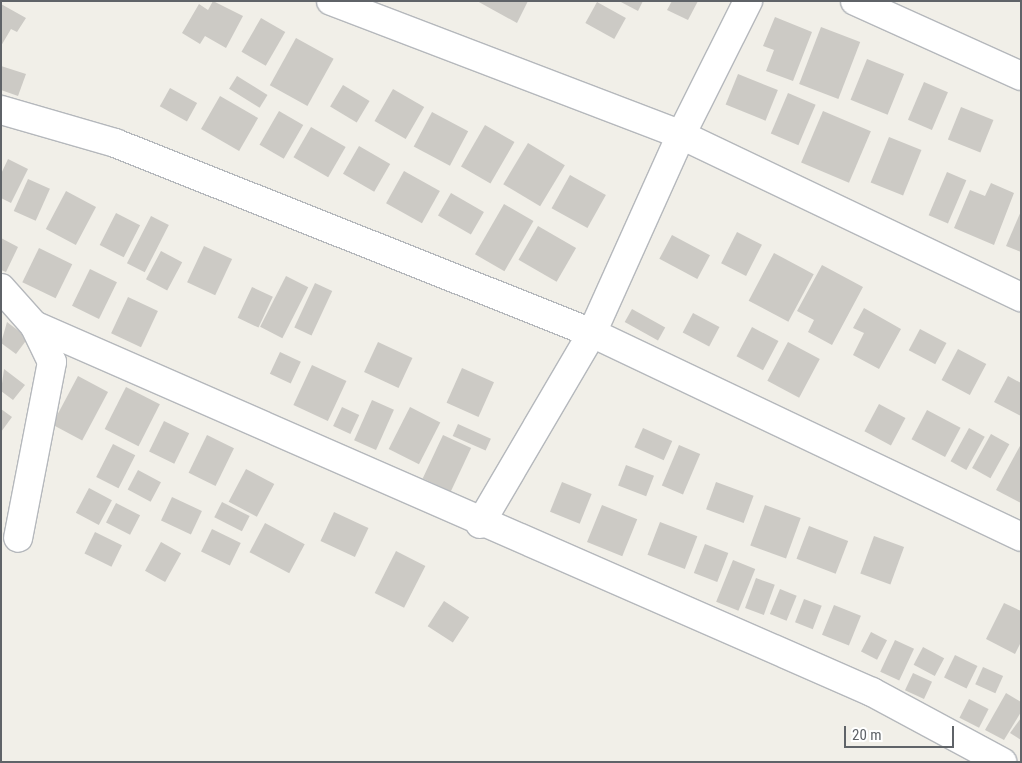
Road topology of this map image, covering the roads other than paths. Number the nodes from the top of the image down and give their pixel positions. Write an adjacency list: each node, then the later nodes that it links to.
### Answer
1 (331, 1): 6 (street)
2 (748, 1): 6 (street)
3 (855, 1): 4 (street)
4 (1021, 76)
5 (1, 110): 10 (street)
6 (681, 135): 8 (street); 10 (street)
7 (1, 288): 9 (street)
8 (1021, 297)
9 (34, 325): 11 (street); 13 (street)
10 (592, 333): 11 (street); 12 (street)
11 (480, 524): 14 (street)
12 (1021, 537)
13 (18, 538)
14 (1002, 762)

